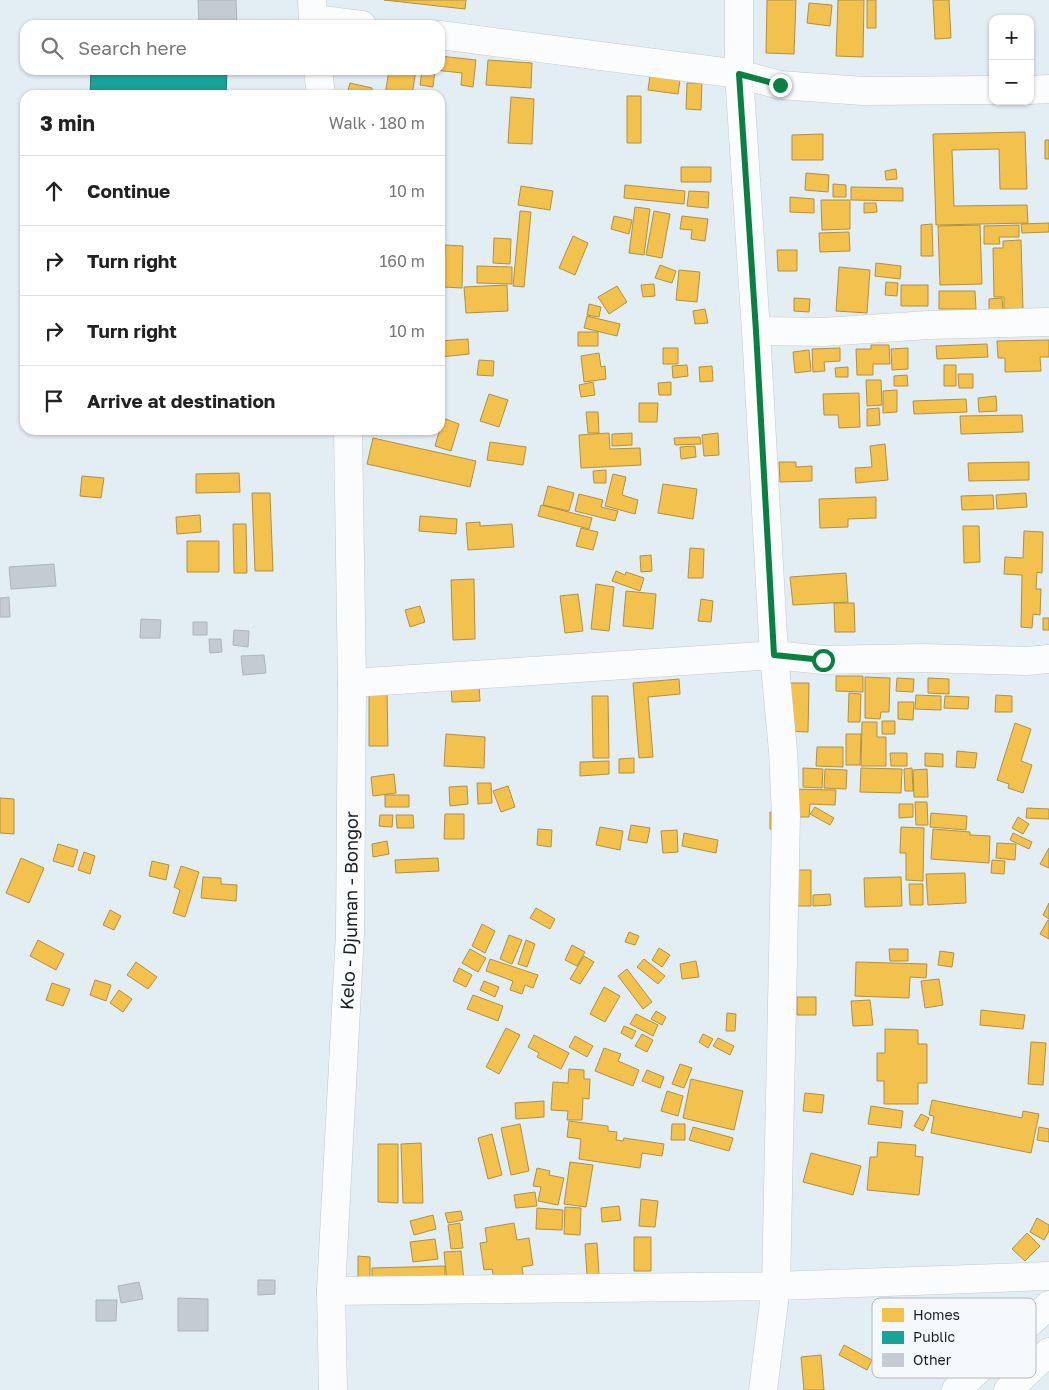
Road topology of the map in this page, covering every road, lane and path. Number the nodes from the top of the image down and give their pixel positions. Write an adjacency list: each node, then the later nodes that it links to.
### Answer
1 (739, 0): 5 (main road)
2 (313, 14): 3 (main road)
3 (340, 20)
4 (445, 36): 5 (main road)
5 (739, 74): 8 (main road); 12 (main road)
6 (319, 75): 7 (main road)
7 (320, 90)
8 (989, 90)
9 (1034, 90): 10 (main road)
10 (1049, 90)
11 (1049, 322): 12 (main road)
12 (756, 331): 14 (main road)
13 (348, 435): 16 (main road, Kelo - Djuman - Bongor)
14 (774, 655): 15 (main road); 16 (main road); 18 (main road)
15 (1049, 659)
16 (352, 683): 19 (main road, Kelo - Djuman - Bongor)
17 (1049, 1276): 18 (main road)
18 (776, 1286): 19 (main road); 27 (main road)
19 (331, 1291): 26 (main road, Kelo - Djuman - Bongor)
20 (1049, 1305): 21 (main road)
21 (1036, 1317)
22 (1049, 1352): 23 (main road)
23 (1036, 1364)
24 (969, 1378): 28 (main road)
25 (1021, 1378): 29 (main road)
26 (333, 1390)
27 (763, 1390)
28 (956, 1390)
29 (1008, 1390)

